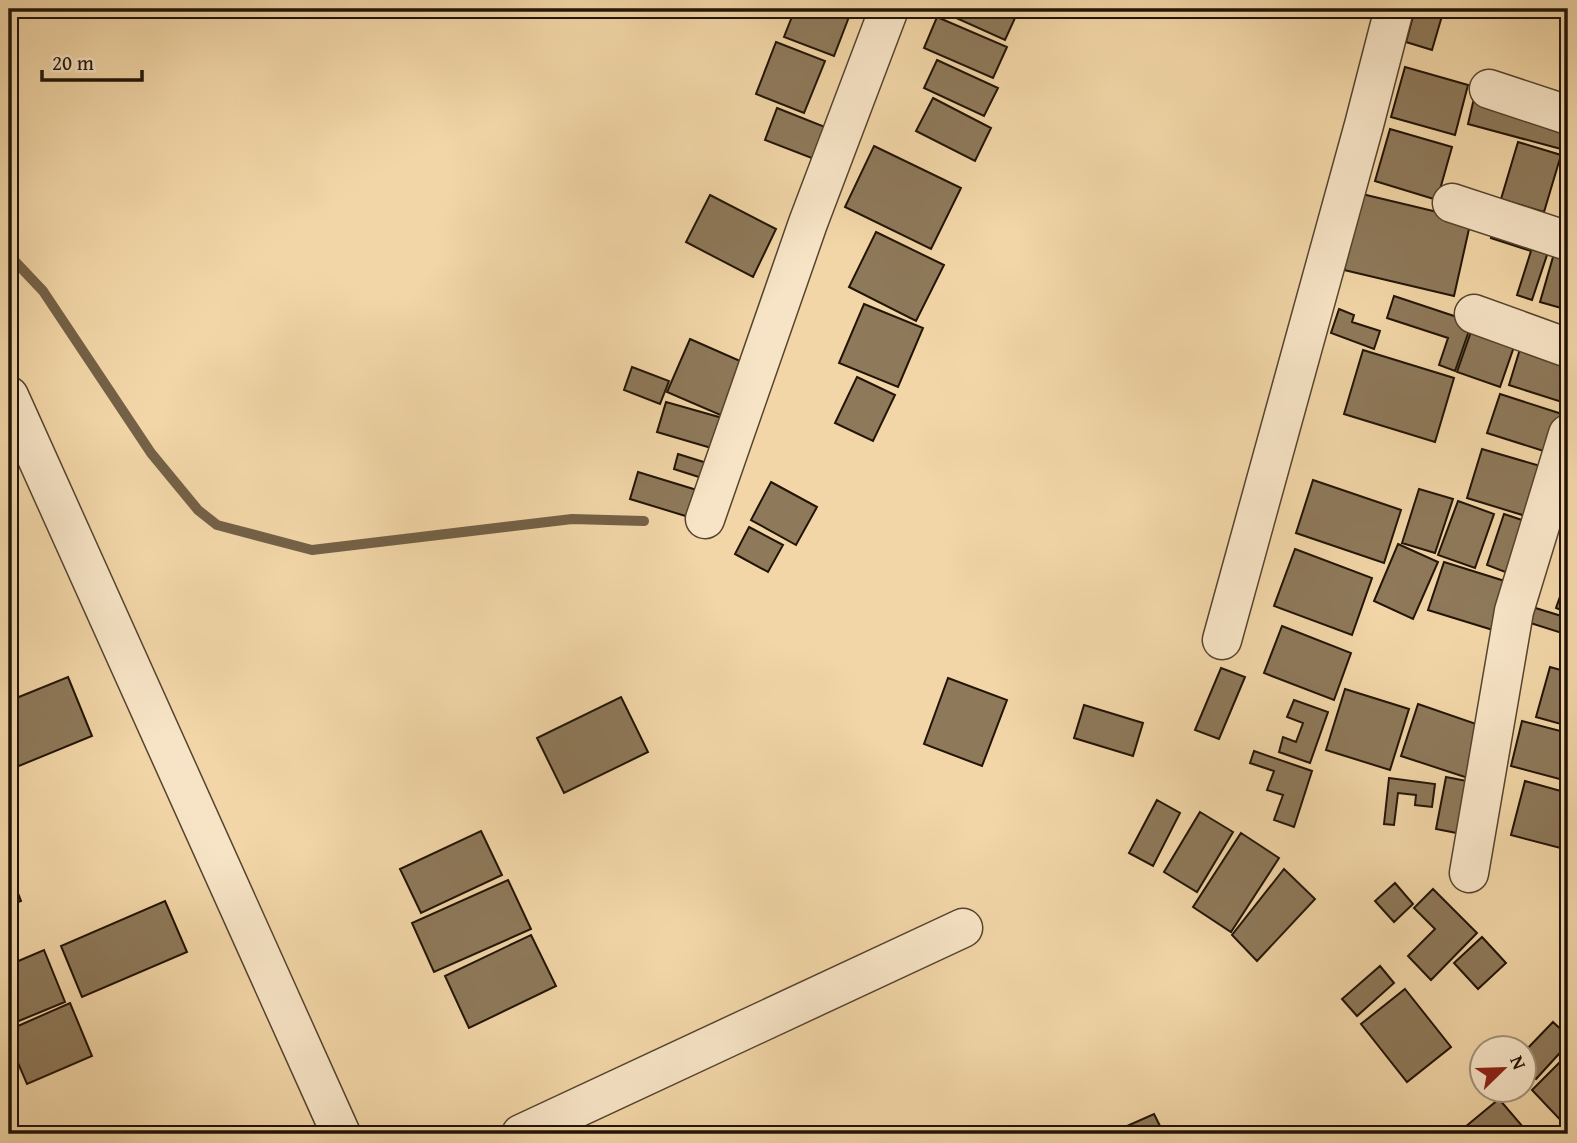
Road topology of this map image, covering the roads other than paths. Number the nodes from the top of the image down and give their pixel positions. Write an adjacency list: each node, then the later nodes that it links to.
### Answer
1 (889, 9): 11 (street)
2 (1394, 9): 12 (street)
3 (1489, 89): 4 (street)
4 (1568, 115)
5 (1452, 203): 6 (street)
6 (1568, 241)
7 (1474, 314): 8 (street)
8 (1568, 348)
9 (9, 396): 15 (street)
10 (1568, 434): 13 (street)
11 (705, 519)
12 (1222, 640)
13 (1469, 873)
14 (962, 928): 16 (street)
15 (341, 1134)
16 (521, 1134)

